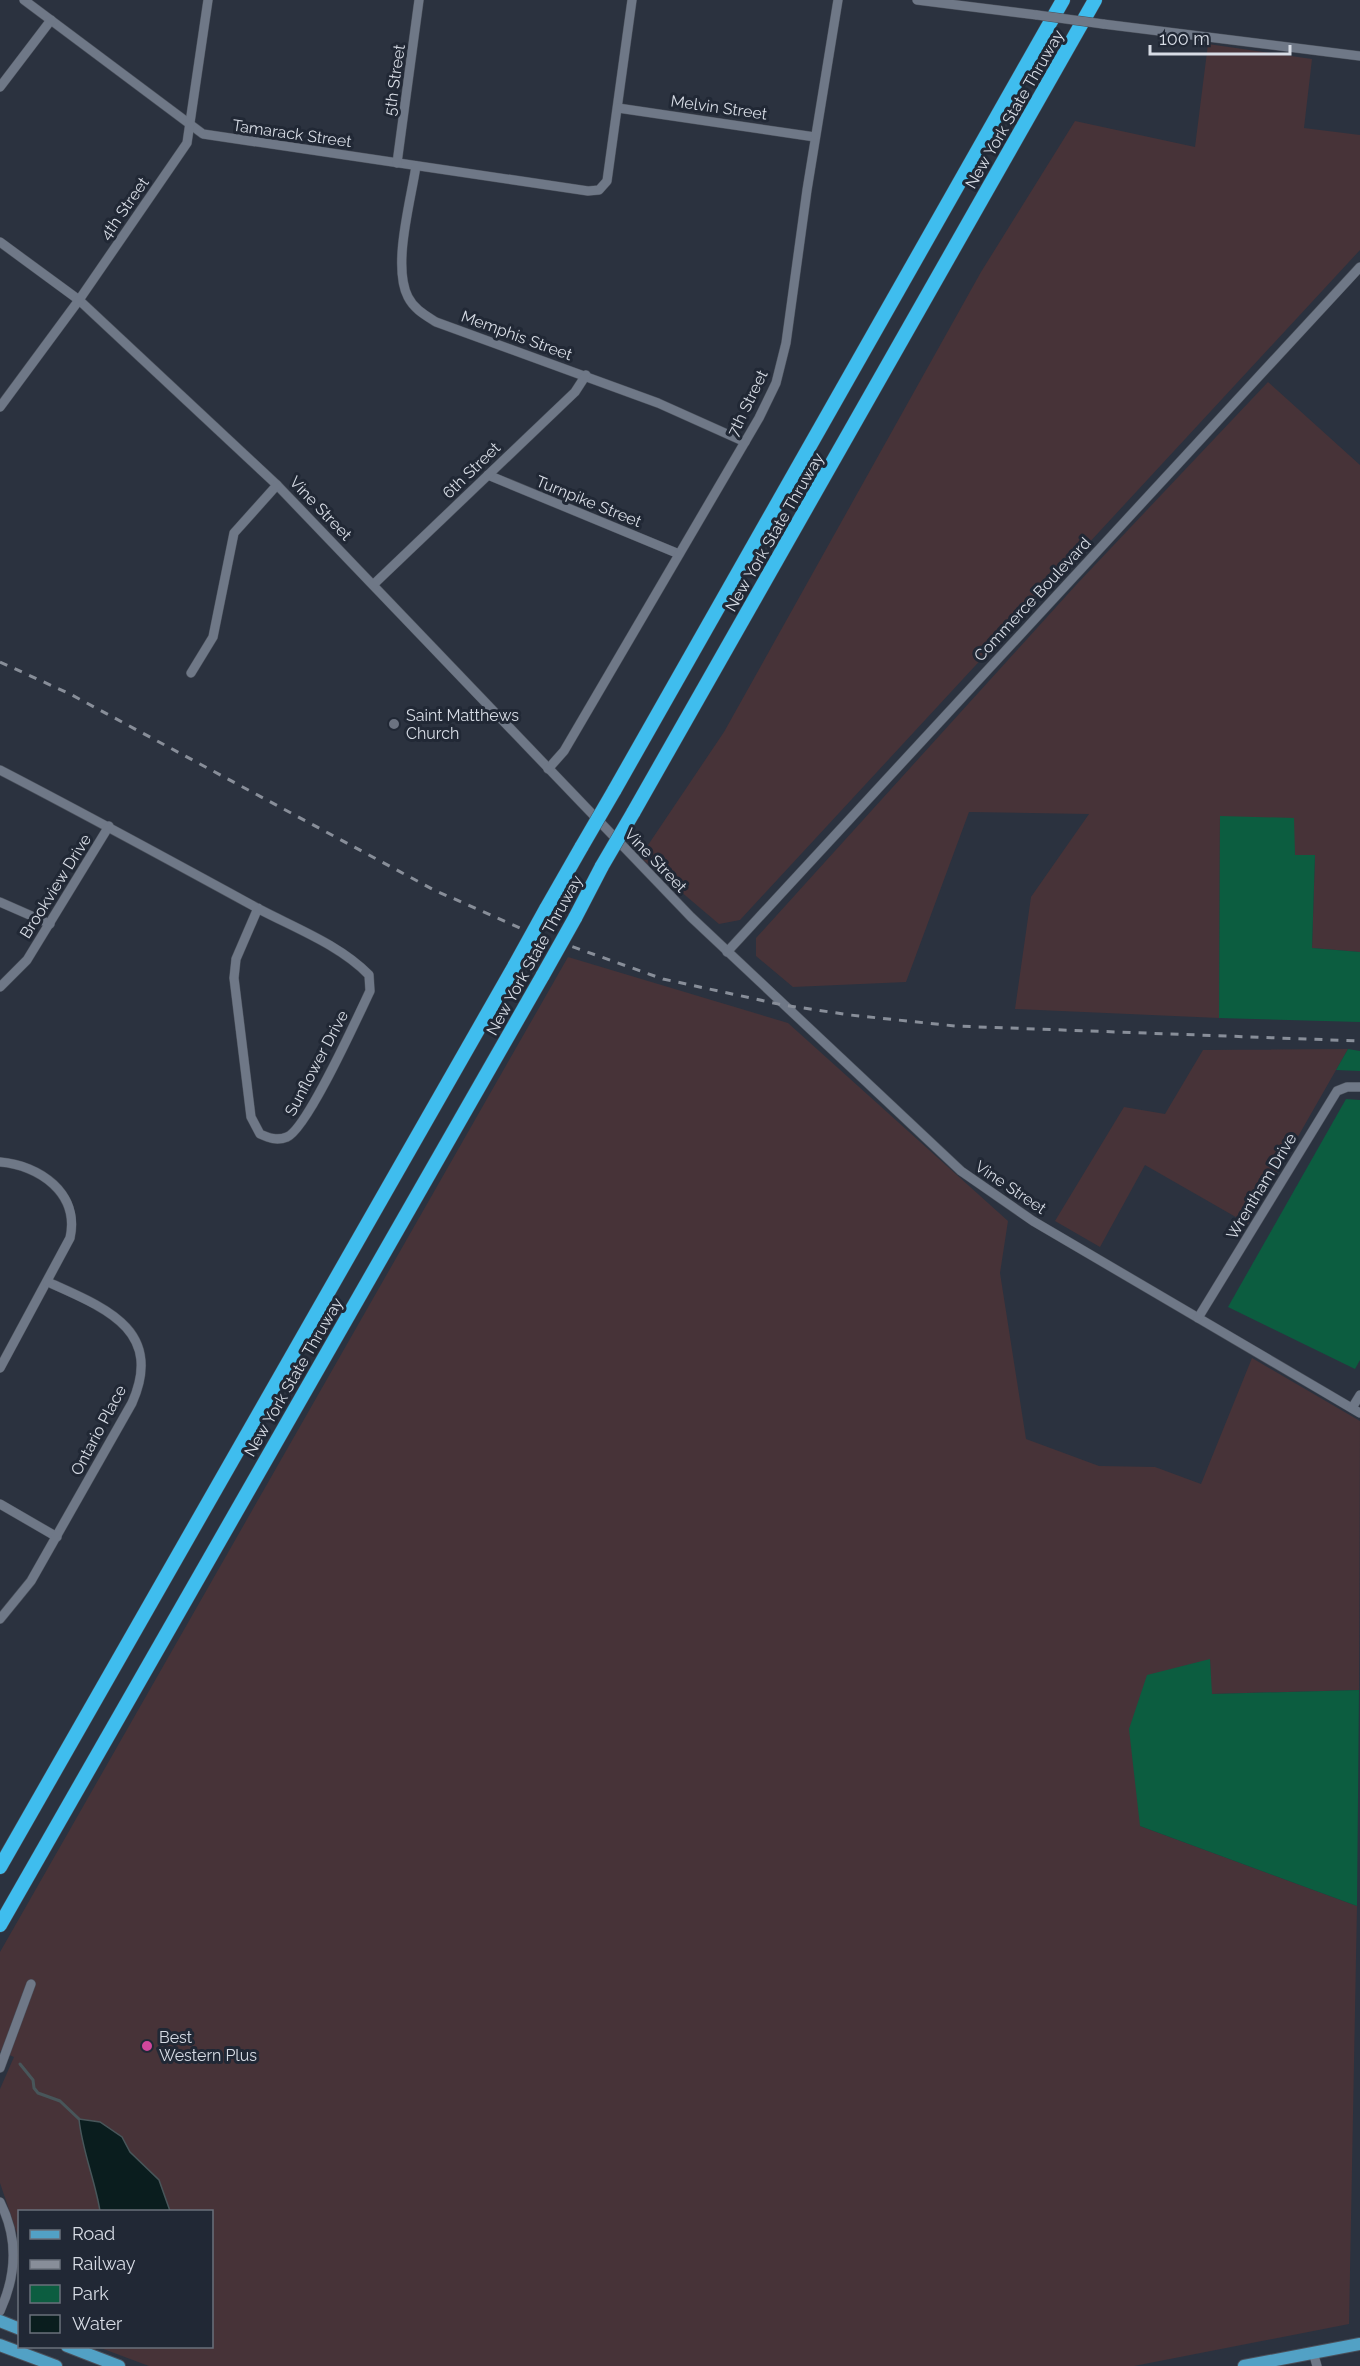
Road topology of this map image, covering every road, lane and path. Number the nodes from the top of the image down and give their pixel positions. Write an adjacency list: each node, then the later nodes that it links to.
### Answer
1 (24, 0): 9 (street, Tamarack Street)
2 (208, 0): 13 (street, 4th Street)
3 (419, 0): 15 (street, 5th Street)
4 (632, 0): 12 (street)
5 (838, 0): 14 (street, 7th Street)
6 (917, 0): 10 (street, bridge)
7 (1063, 0): 46 (highway, New York State Thruway, bridge)
8 (1095, 0): 47 (highway, New York State Thruway, bridge)
9 (51, 20): 11 (street); 13 (street, Tamarack Street)
10 (1360, 56)
11 (0, 87)
12 (618, 108): 14 (street, Melvin Street); 16 (street, Tamarack Street)
13 (191, 125): 15 (street, Tamarack Street); 19 (street, 4th Street)
14 (815, 137): 22 (street, 7th Street)
15 (397, 163): 16 (street, Tamarack Street)
16 (416, 166): 20 (street, Memphis Street)
17 (0, 242): 19 (street, Vine Street)
18 (1360, 267): 34 (street, Commerce Boulevard)
19 (79, 300): 21 (street, 4th Street); 24 (street, Vine Street)
20 (586, 375): 22 (street, Memphis Street); 23 (street, 6th Street)
21 (0, 407)
22 (746, 442): 25 (street, 7th Street)
23 (488, 475): 25 (street, Turnpike Street); 26 (street, 6th Street)
24 (277, 485): 26 (street, Vine Street); 27 (street)
25 (679, 554): 28 (street, 7th Street)
26 (374, 584): 28 (street, Vine Street)
27 (191, 673)
28 (548, 769): 34 (street, Vine Street)
29 (0, 770): 30 (street, Sunflower Drive)
30 (109, 826): 32 (street, Sunflower Drive); 33 (street, Brookview Drive)
31 (0, 902): 33 (street)
32 (258, 908): 32 (street, Sunflower Drive)
33 (50, 924): 35 (street, Brookview Drive)
34 (727, 952): 39 (street, Vine Street)
35 (0, 987)
36 (1360, 1087): 39 (street, Wrentham Drive)
37 (0, 1162): 38 (street)
38 (48, 1282): 40 (street); 44 (street, Ontario Place)
39 (1198, 1318): 42 (street, Vine Street)
40 (0, 1368)
41 (1360, 1395): 42 (street)
42 (1356, 1410)
43 (0, 1504): 44 (street)
44 (57, 1537): 45 (street, Ontario Place)
45 (0, 1619)
46 (0, 1867)
47 (0, 1925)
48 (31, 1984): 49 (street)
49 (0, 2068)
50 (0, 2202): 51 (street)
51 (0, 2311)
52 (0, 2321): 53 (main road)
53 (18, 2328)
54 (1360, 2344): 57 (main road)
55 (0, 2345): 58 (main road)
56 (72, 2348): 59 (main road)
57 (1313, 2352): 60 (main road); 61 (street)
58 (56, 2366)
59 (119, 2366)
60 (1244, 2366)
61 (1317, 2366)

